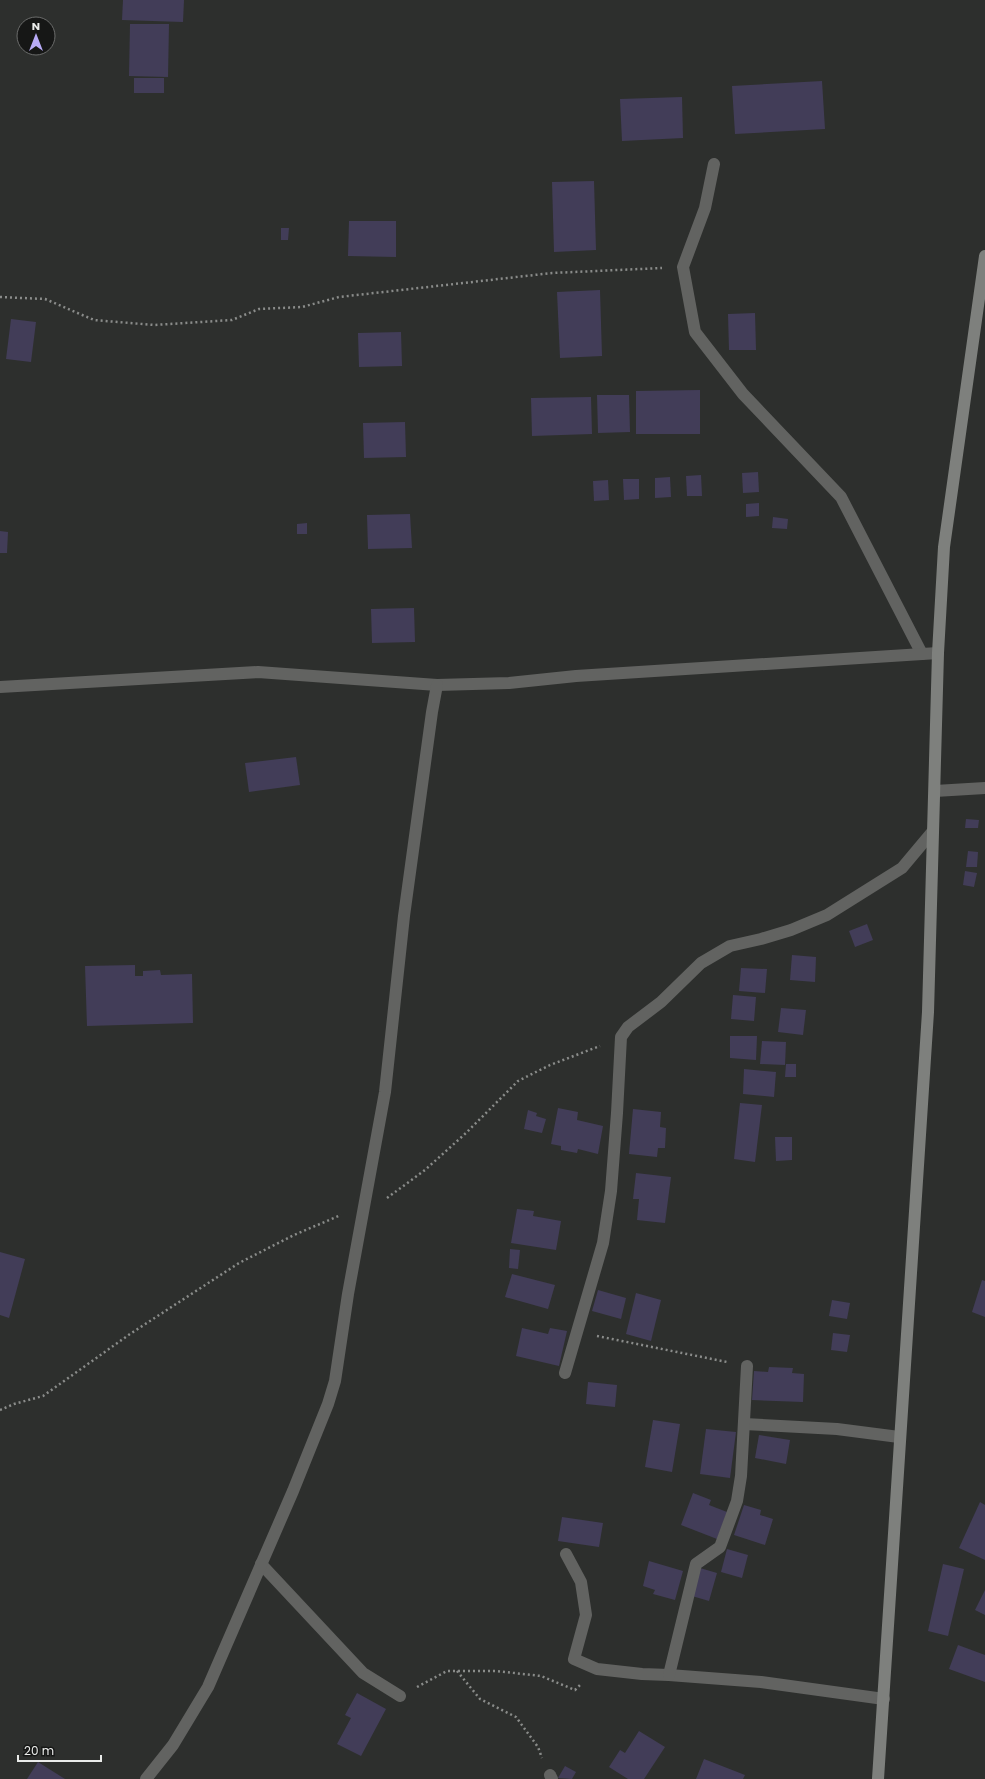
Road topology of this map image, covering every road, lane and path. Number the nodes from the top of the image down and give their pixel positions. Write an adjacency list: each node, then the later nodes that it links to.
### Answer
1 (714, 164): 3 (street)
2 (985, 256): 6 (main road)
3 (683, 267): 4 (path); 5 (street)
4 (0, 297)
5 (922, 654): 6 (street); 7 (street)
6 (938, 654): 10 (main road)
7 (437, 685): 8 (street); 13 (street)
8 (0, 687)
9 (985, 788): 10 (street)
10 (935, 791): 11 (main road)
11 (933, 831): 12 (street); 19 (main road)
12 (621, 1037): 13 (path); 14 (street)
13 (365, 1207): 17 (path); 21 (street)
14 (577, 1332): 15 (path); 16 (street)
15 (747, 1366): 18 (street)
16 (565, 1373)
17 (0, 1410)
18 (744, 1424): 19 (street); 24 (street)
19 (899, 1437): 26 (main road)
20 (566, 1554): 22 (street)
21 (261, 1564): 25 (street); 28 (street)
22 (597, 1669): 23 (path); 24 (street)
23 (457, 1670): 25 (path); 27 (path)
24 (669, 1675): 26 (street)
25 (400, 1696)
26 (884, 1698): 29 (main road)
27 (551, 1777)
28 (146, 1779)
29 (878, 1779)

